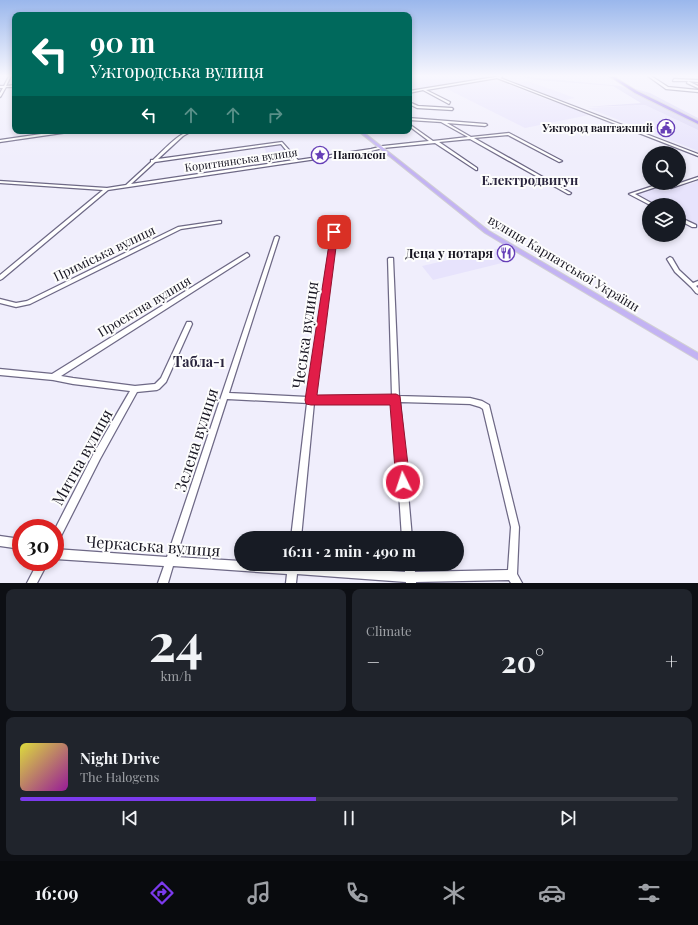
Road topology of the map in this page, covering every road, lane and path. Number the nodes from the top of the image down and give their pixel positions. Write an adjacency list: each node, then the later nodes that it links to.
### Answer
1 (563, 103): 17 (street)
2 (658, 103): 7 (highway)
3 (412, 104): 4 (street)
4 (452, 110)
5 (412, 119): 6 (street)
6 (441, 121): 8 (street); 13 (street)
7 (698, 123)
8 (485, 125)
9 (412, 127): 15 (street)
10 (48, 134): 14 (street)
11 (184, 134): 18 (street)
12 (364, 134): 16 (main road, вулиця Карпатської України)
13 (469, 138): 15 (street, Коритнянська вулиця); 20 (street, Коритнянська вулиця); 26 (street)
14 (0, 141)
15 (434, 142): 16 (street, Коритнянська вулиця); 21 (street)
16 (380, 148): 19 (street, Коритнянська вулиця); 41 (main road, вулиця Карпатської України)
17 (698, 155)
18 (152, 161): 19 (street); 24 (street)
19 (297, 161): 24 (street, Коритнянська вулиця)
20 (560, 161)
21 (476, 169)
22 (698, 178): 27 (street)
23 (0, 182): 25 (street, Коритнянська вулиця)
24 (128, 186): 25 (street, Коритнянська вулиця)
25 (107, 188): 36 (street)
26 (569, 193)
27 (642, 200)
28 (219, 222): 39 (street, Приміська вулиця)
29 (686, 222): 30 (street)
30 (694, 226)
31 (334, 232): 47 (street, Чеська вулиця)
32 (277, 237): 45 (street, Зелена вулиця)
33 (247, 255): 43 (street, Проектна вулиця)
34 (391, 259): 46 (street)
35 (670, 259): 37 (street)
36 (0, 278)
37 (696, 285): 38 (street)
38 (698, 292)
39 (0, 301)
40 (189, 324): 44 (street)
41 (698, 357)
42 (0, 372): 43 (street)
43 (53, 376): 44 (street)
44 (136, 389): 48 (street, Митна вулиця)
45 (224, 396): 47 (street); 54 (street, Зелена вулиця)
46 (396, 399): 47 (street); 50 (street); 59 (street)
47 (311, 400): 49 (street, Чеська вулиця)
48 (64, 521)
49 (297, 531)
50 (406, 531)
51 (0, 541): 52 (street)
52 (12, 543)
53 (64, 555): 54 (street, Черкаська вулиця)
54 (170, 562): 55 (street, Черкаська вулиця); 62 (street, Зелена вулиця)
55 (234, 565)
56 (38, 571): 61 (street)
57 (292, 571): 63 (street)
58 (329, 571): 60 (street, Черкаська вулиця)
59 (514, 579): 60 (street, Черкаська вулиця)
60 (410, 580)
61 (32, 583)
62 (163, 583)
63 (291, 583)

